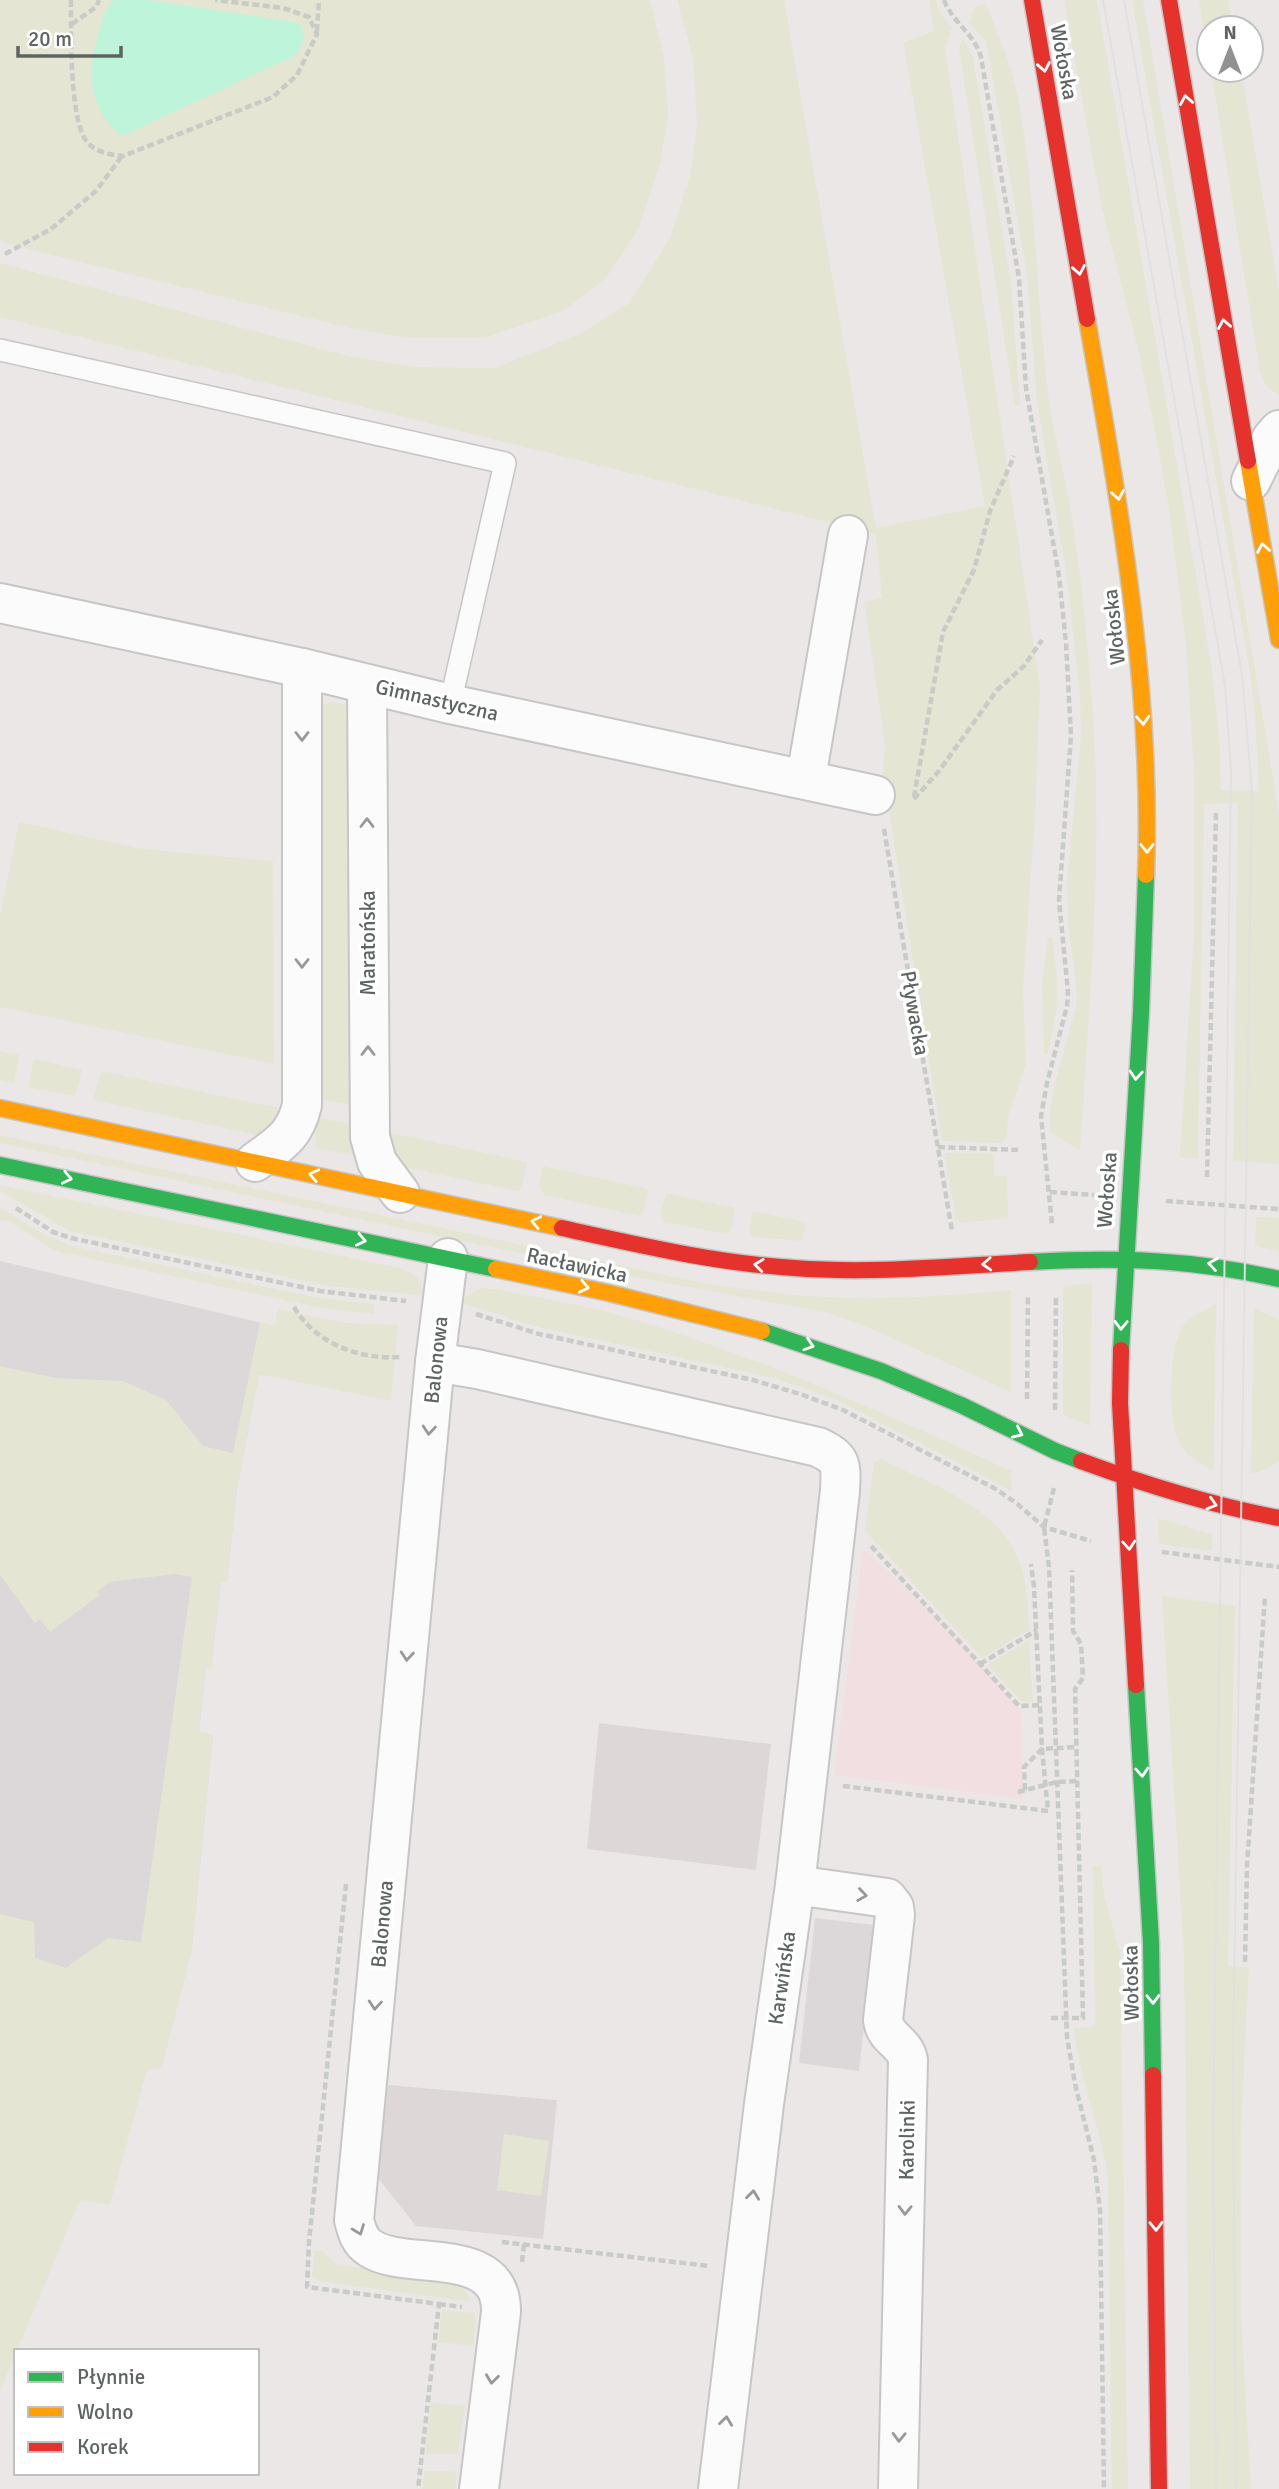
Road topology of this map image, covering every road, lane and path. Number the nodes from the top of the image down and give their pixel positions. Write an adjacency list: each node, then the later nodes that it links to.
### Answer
1 (71, 0): 8 (path)
2 (99, 0): 8 (path)
3 (215, 0): 9 (path)
4 (319, 0): 9 (path)
5 (944, 0): 33 (path)
6 (1032, 0): 41 (main road, Wołoska, one-way to 41)
7 (1170, 0): 15 (main road, one-way to 7)
8 (71, 24): 10 (path)
9 (317, 34): 10 (path)
10 (122, 156): 11 (path)
11 (5, 254)
12 (0, 350): 22 (lane)
13 (1279, 430): 15 (street)
14 (1014, 456): 24 (path)
15 (1251, 481): 19 (main road, one-way to 15)
16 (848, 536): 23 (street)
17 (0, 603): 20 (street, Gimnastyczna)
18 (1042, 640): 24 (path)
19 (1279, 640)
20 (302, 668): 21 (street, Gimnastyczna); 30 (street, one-way to 30)
21 (367, 684): 22 (street, Gimnastyczna); 34 (street, Maratońska, one-way to 21)
22 (450, 704): 23 (street, Gimnastyczna)
23 (806, 778): 25 (street, Gimnastyczna)
24 (913, 799): 25 (path)
25 (878, 804): 28 (path, Pływacka)
26 (1216, 811): 32 (path)
27 (0, 1108): 30 (main road, Racławicka)
28 (938, 1147): 29 (path); 40 (path, Pływacka)
29 (1018, 1150)
30 (255, 1162): 34 (main road, Racławicka, one-way to 30)
31 (0, 1164): 42 (main road, Racławicka, one-way to 42)
32 (1207, 1177)
33 (1050, 1192): 35 (path); 39 (path)
34 (400, 1193): 41 (main road, Racławicka, one-way to 34)
35 (1079, 1194)
36 (1173, 1201): 38 (path)
37 (8, 1203): 46 (path)
38 (1279, 1209)
39 (1053, 1226)
40 (952, 1231)
41 (1124, 1257): 43 (main road, Racławicka, one-way to 41); 51 (main road, Wołoska, one-way to 51)
42 (448, 1258): 48 (street, Balonowa); 51 (main road, Racławicka, one-way to 51)
43 (1279, 1279)
44 (1056, 1283): 50 (path)
45 (1028, 1284): 49 (path)
46 (413, 1302)
47 (294, 1307): 48 (path)
48 (417, 1359): 72 (street, Karwińska); 78 (street, Balonowa, one-way to 78)
49 (1027, 1402)
50 (1055, 1414)
51 (1124, 1476): 53 (main road, Racławicka, one-way to 53); 82 (main road, Wołoska, one-way to 82)
52 (1055, 1487): 64 (path)
53 (1279, 1518)
54 (870, 1545): 61 (path)
55 (1156, 1551): 57 (path)
56 (1031, 1564): 60 (path)
57 (1279, 1567)
58 (1072, 1570): 63 (path)
59 (1265, 1596): 73 (path)
60 (1037, 1630): 61 (path); 62 (path)
61 (981, 1664): 62 (path)
62 (1041, 1705): 65 (path)
63 (1076, 1747): 64 (path); 66 (path)
64 (1056, 1748): 65 (path); 67 (path)
65 (1042, 1749): 68 (path); 70 (path)
66 (1077, 1781): 67 (path); 75 (path)
67 (1057, 1782): 68 (path); 75 (path)
68 (1046, 1784): 69 (path); 70 (path)
69 (842, 1786)
70 (1025, 1790): 71 (path)
71 (1018, 1792)
72 (795, 1885): 79 (street, Karwińska, one-way to 72); 80 (street, Karolinki, one-way to 80)
73 (1245, 1962)
74 (1051, 2018): 75 (path)
75 (1066, 2018): 81 (path)
76 (499, 2241): 77 (path)
77 (713, 2267)
78 (479, 2489)
79 (718, 2489)
80 (898, 2489)
81 (1104, 2489)
82 (1159, 2489)

